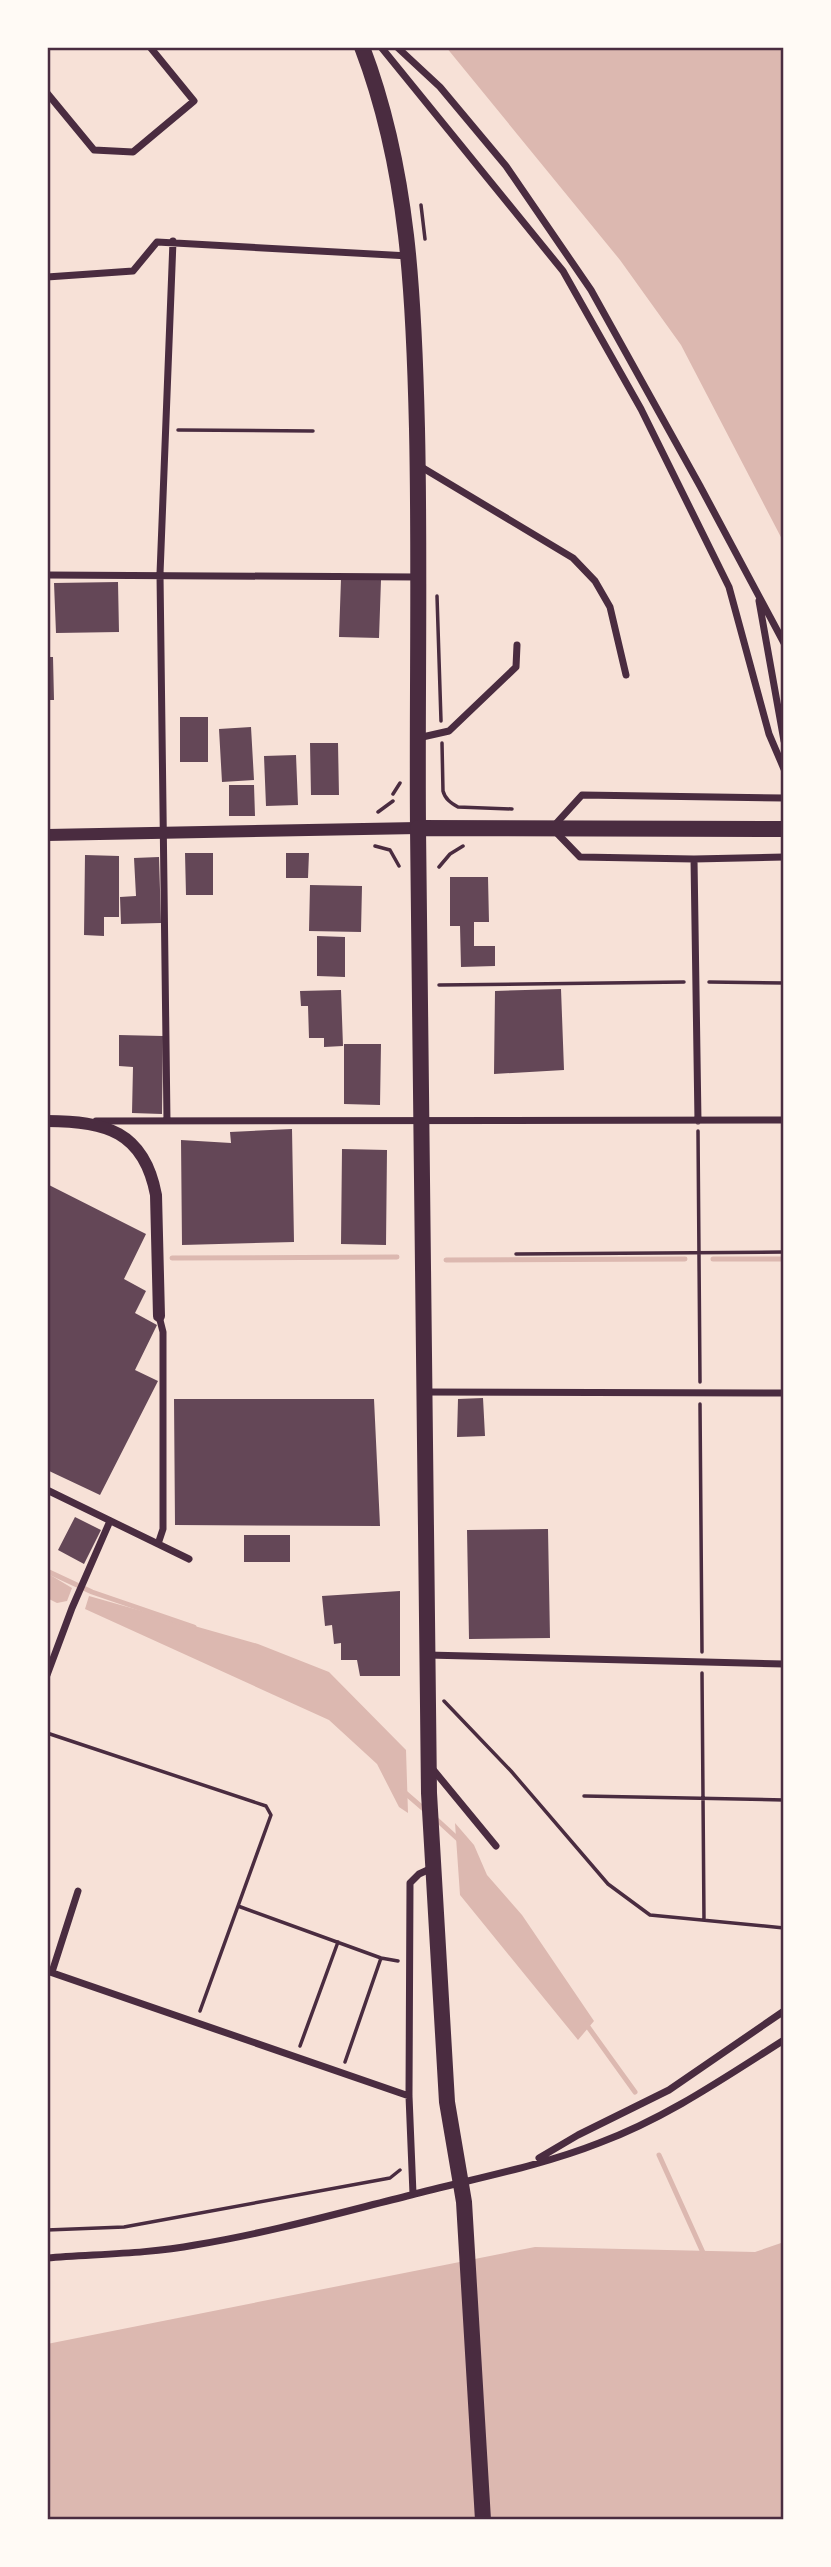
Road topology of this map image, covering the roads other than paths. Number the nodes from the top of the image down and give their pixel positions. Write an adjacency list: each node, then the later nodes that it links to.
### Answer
1 (150, 47): 5 (street)
2 (362, 47): 7 (main road)
3 (380, 47): 19 (street)
4 (397, 47): 13 (street)
5 (47, 93)
6 (173, 241): 7 (street); 8 (street); 10 (street)
7 (410, 256): 9 (main road)
8 (47, 277)
9 (418, 465): 12 (main road); 16 (street)
10 (160, 574): 11 (street); 12 (street); 24 (street)
11 (47, 575)
12 (417, 577): 17 (main road)
13 (757, 594): 14 (street); 18 (street)
14 (784, 643)
15 (517, 645): 17 (street)
16 (626, 675)
17 (418, 738): 21 (main road)
18 (784, 741)
19 (784, 769)
20 (784, 798): 22 (street)
21 (418, 828): 22 (main road); 24 (street); 33 (main road)
22 (552, 828): 23 (main road); 27 (street)
23 (784, 829)
24 (162, 833): 25 (street); 31 (street)
25 (47, 835)
26 (784, 857): 27 (street)
27 (694, 859): 32 (street)
28 (784, 1120): 32 (street)
29 (47, 1121): 30 (street)
30 (81, 1121): 31 (street); 34 (street)
31 (167, 1121): 33 (street)
32 (698, 1121): 33 (street)
33 (420, 1122): 35 (main road)
34 (159, 1316): 39 (street)
35 (423, 1392): 36 (street); 41 (main road)
36 (784, 1393)
37 (47, 1490): 38 (street)
38 (110, 1521): 39 (street); 43 (street)
39 (158, 1544): 40 (street)
40 (189, 1559)
41 (426, 1655): 42 (street); 44 (main road)
42 (784, 1664)
43 (47, 1675)
44 (428, 1764): 45 (street); 46 (main road)
45 (496, 1846)
46 (433, 1868): 51 (street); 53 (main road)
47 (78, 1891): 48 (street)
48 (50, 1972): 51 (street)
49 (784, 2011): 52 (street)
50 (784, 2040): 52 (street)
51 (409, 2096): 54 (street)
52 (526, 2165): 53 (street)
53 (462, 2184): 54 (street); 56 (main road)
54 (413, 2194): 55 (street)
55 (47, 2259)
56 (483, 2520)

